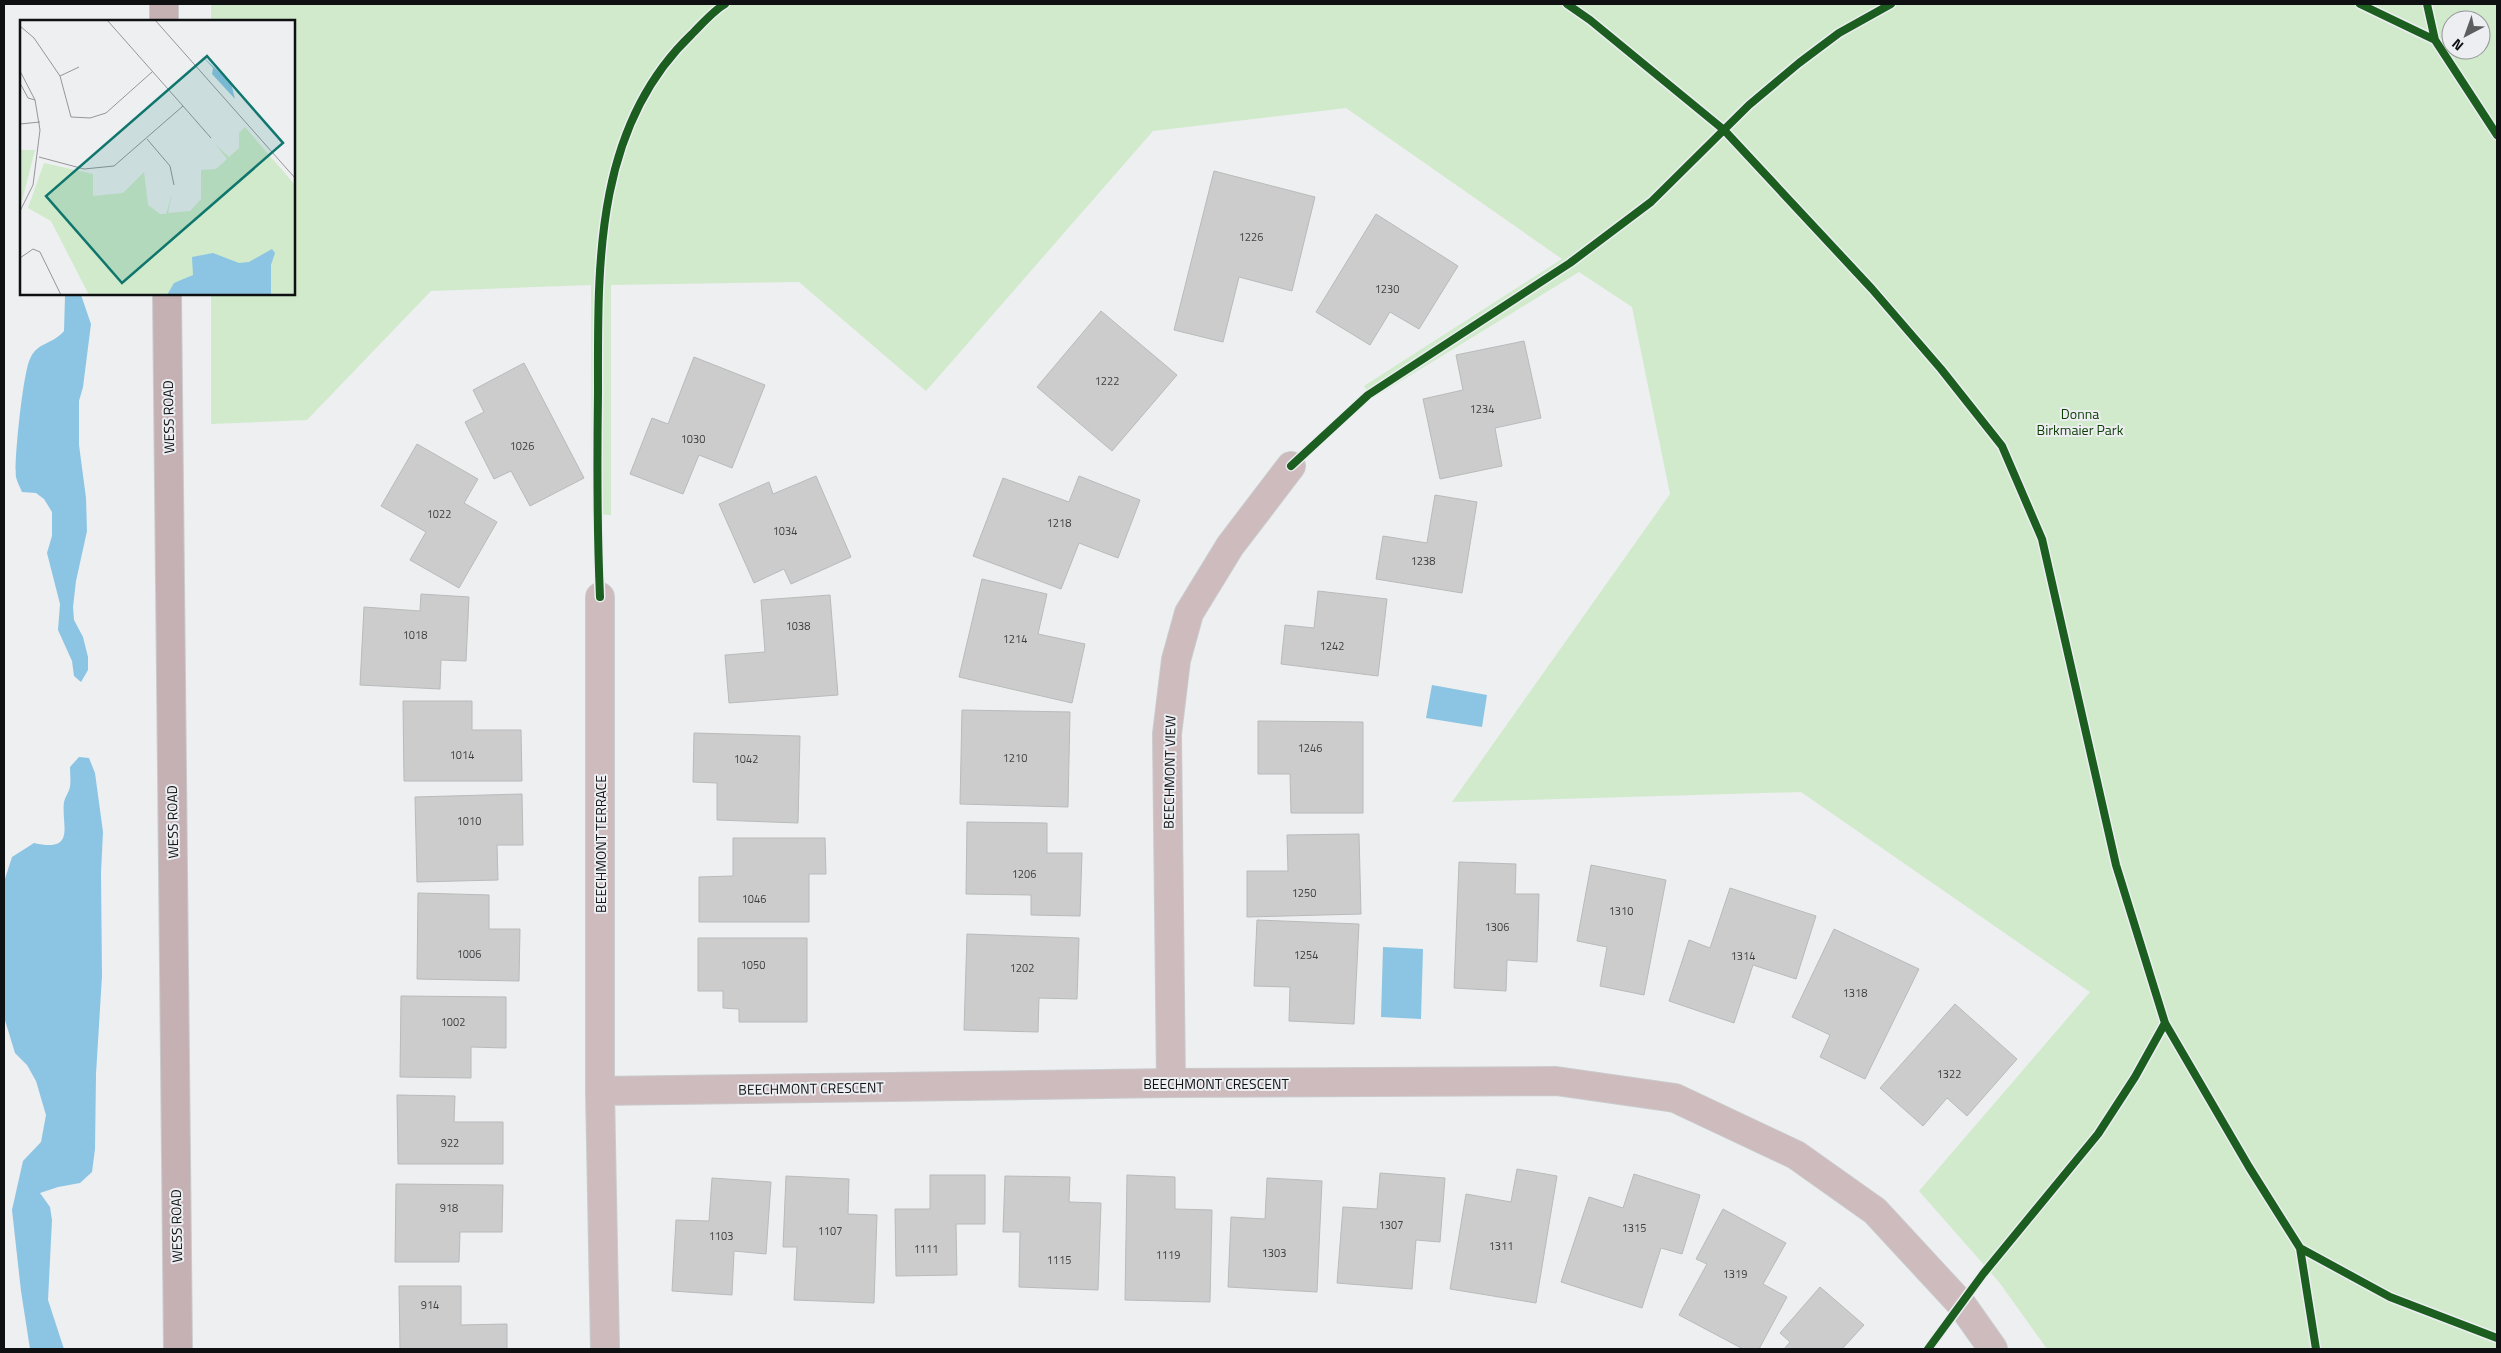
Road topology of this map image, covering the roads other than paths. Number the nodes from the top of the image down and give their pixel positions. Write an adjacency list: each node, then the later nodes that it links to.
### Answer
1 (164, 4): 2 (street)
2 (164, 20)
3 (167, 295): 8 (street, WESS ROAD)
4 (1291, 466): 6 (street, BEECHMONT VIEW)
5 (600, 597): 7 (street, BEECHMONT TERRACE)
6 (1171, 1083): 7 (street, BEECHMONT CRESCENT); 10 (street, BEECHMONT CRESCENT)
7 (600, 1091): 9 (street)
8 (178, 1349)
9 (604, 1349)
10 (1993, 1349)

